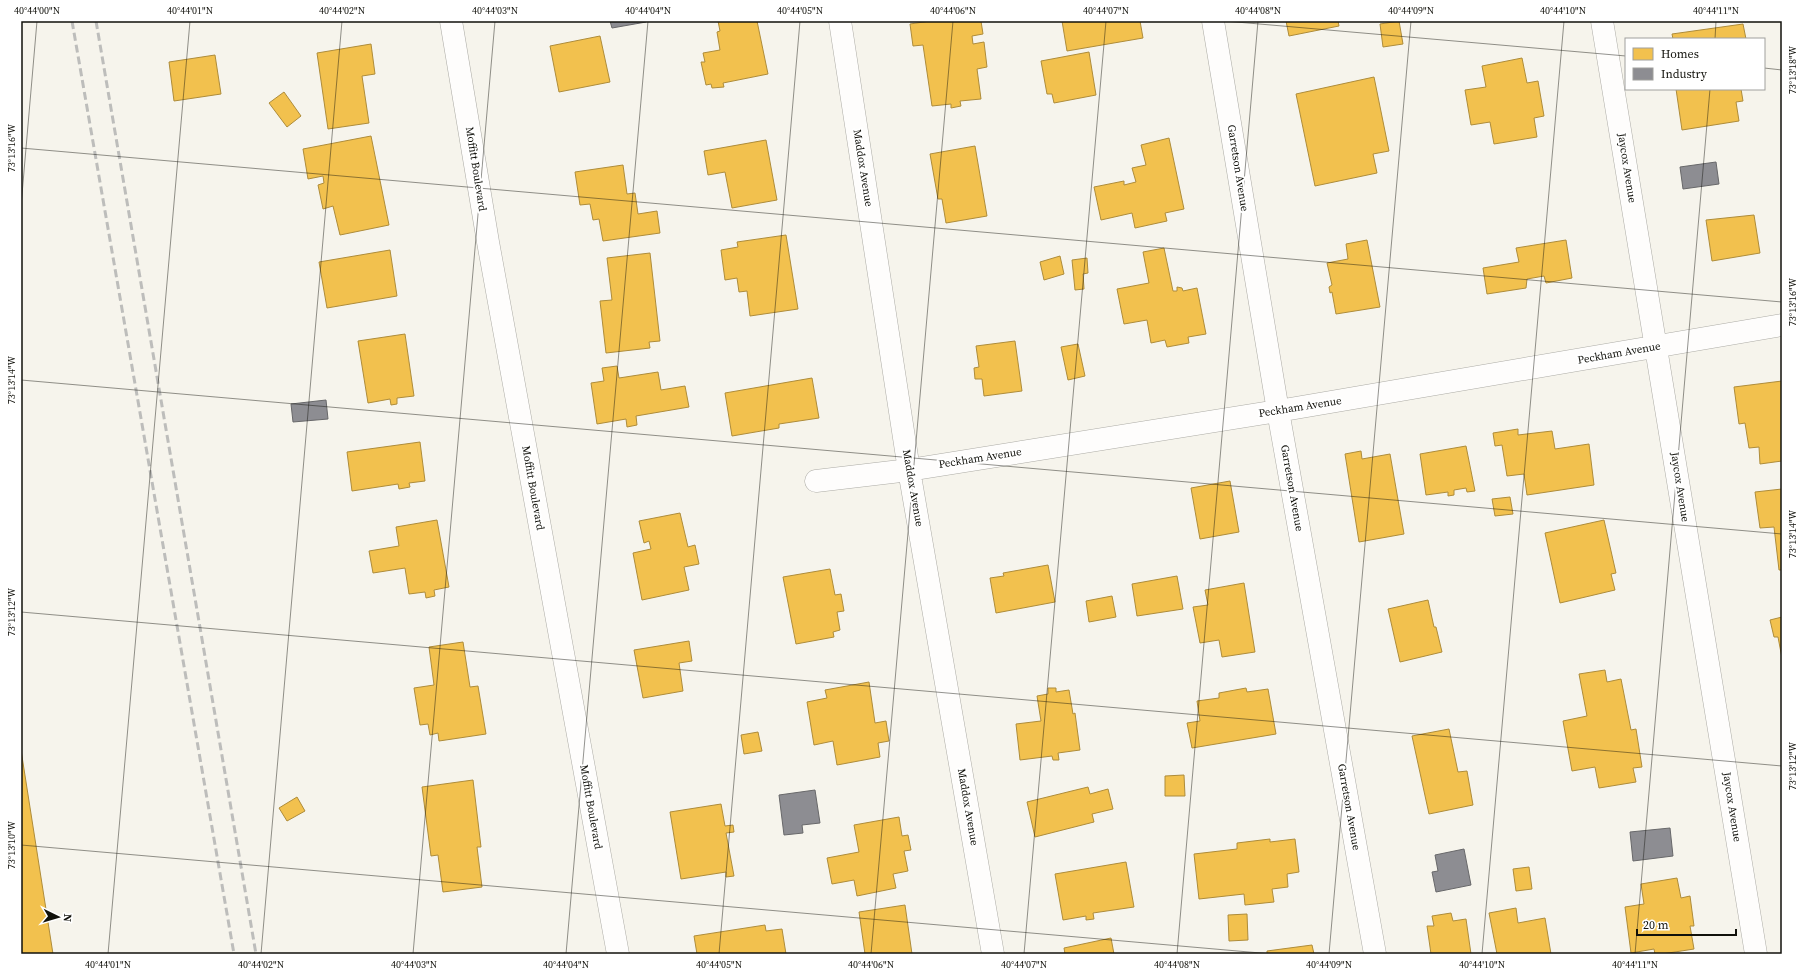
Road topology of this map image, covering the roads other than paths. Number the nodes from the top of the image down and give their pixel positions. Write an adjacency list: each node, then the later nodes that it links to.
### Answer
1 (451, 21): 10 (street, Moffitt Boulevard)
2 (840, 21): 8 (street, Maddox Avenue)
3 (1213, 21): 7 (street, Garretson Avenue)
4 (1602, 21): 6 (street, Jaycox Avenue)
5 (1782, 325): 6 (street, Peckham Avenue)
6 (1656, 347): 7 (street, Peckham Avenue); 13 (street, Jaycox Avenue)
7 (1278, 410): 8 (street, Peckham Avenue); 12 (street, Garretson Avenue)
8 (909, 470): 9 (street, Peckham Avenue); 11 (street, Maddox Avenue)
9 (816, 481)
10 (618, 954)
11 (993, 954)
12 (1375, 954)
13 (1756, 954)

